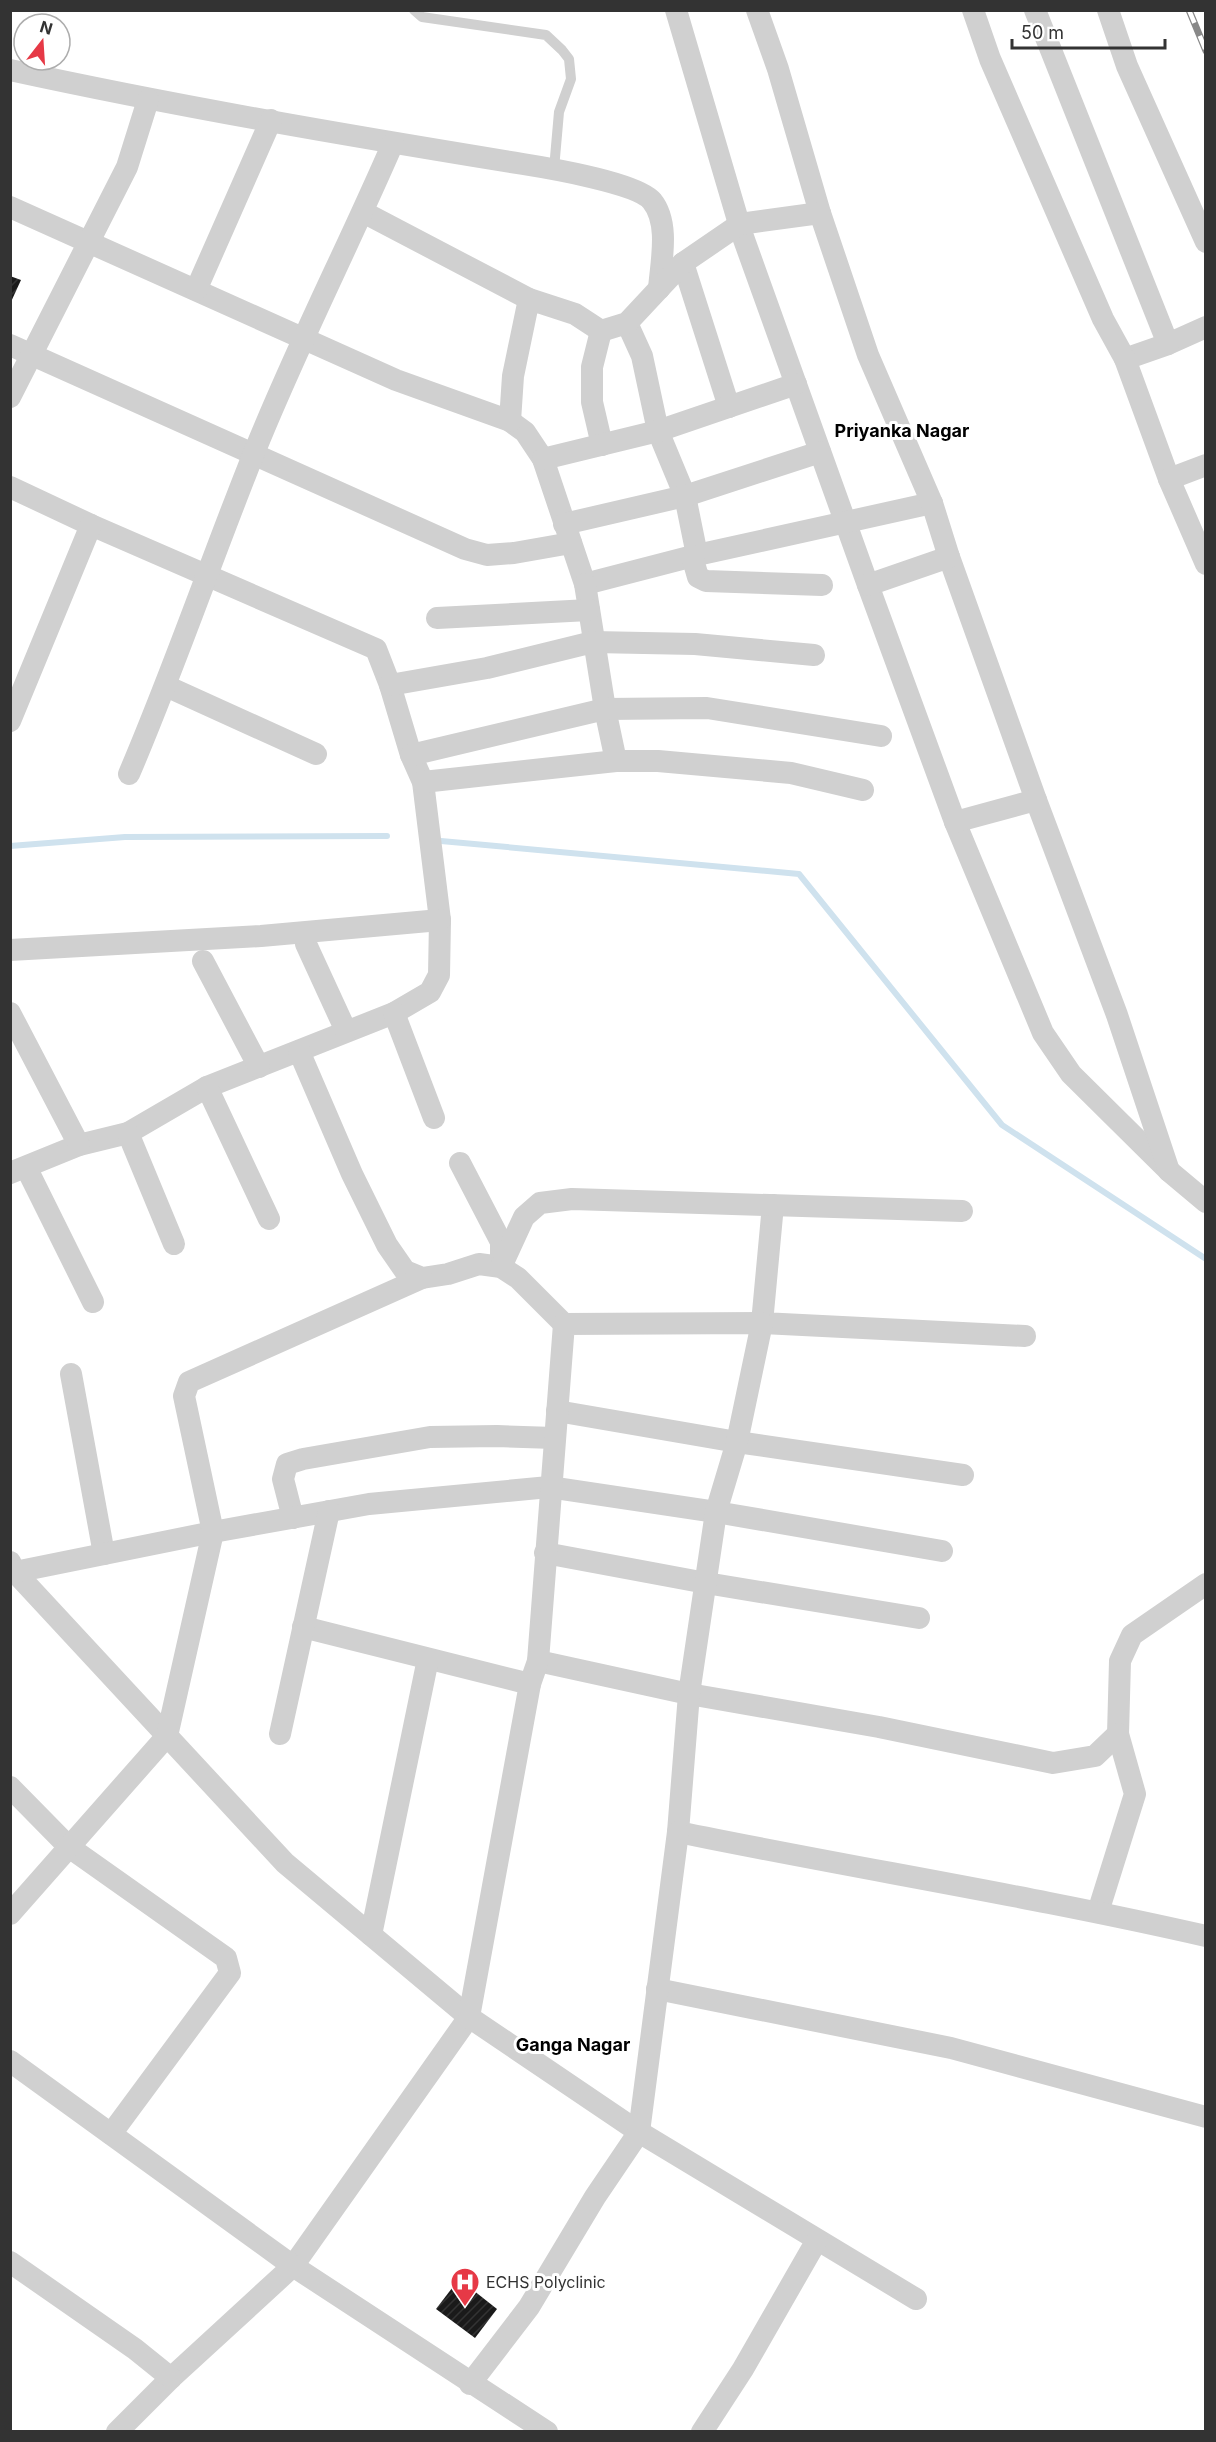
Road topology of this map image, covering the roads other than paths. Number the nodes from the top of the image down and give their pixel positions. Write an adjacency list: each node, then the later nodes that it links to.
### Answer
1 (414, 10): 11 (lane)
2 (676, 10): 15 (street)
3 (757, 10): 14 (street)
4 (973, 10): 29 (street)
5 (1035, 10): 26 (street)
6 (1108, 10): 17 (street)
7 (10, 70): 8 (street)
8 (148, 100): 9 (street); 16 (street)
9 (271, 120): 10 (street); 20 (street)
10 (393, 143): 11 (street); 13 (street)
11 (554, 169): 19 (street)
12 (10, 207): 16 (street)
13 (363, 212): 21 (street); 25 (street)
14 (820, 213): 15 (street); 43 (street)
15 (740, 224): 18 (street); 30 (street)
16 (90, 242): 20 (street); 28 (street)
17 (1206, 242)
18 (683, 263): 19 (street); 32 (street)
19 (659, 289): 22 (street)
20 (196, 290): 25 (street)
21 (529, 299): 24 (street); 33 (street)
22 (627, 323): 24 (street); 34 (street)
23 (1206, 327): 26 (street)
24 (601, 331): 35 (street)
25 (303, 338): 33 (street); 36 (street)
26 (1168, 344): 29 (street)
27 (10, 345): 28 (street)
28 (32, 354): 31 (street); 36 (street)
29 (1125, 359): 40 (street)
30 (796, 384): 32 (street); 37 (street)
31 (10, 397)
32 (729, 407): 34 (street)
33 (510, 421): 38 (street)
34 (658, 431): 35 (street); 42 (street)
35 (602, 445): 38 (street)
36 (254, 452): 46 (street); 50 (street)
37 (820, 452): 42 (street); 44 (street)
38 (543, 459): 46 (street)
39 (1206, 465): 40 (street)
40 (1169, 479): 49 (street)
41 (10, 487): 45 (street)
42 (685, 496): 46 (street); 47 (street)
43 (932, 503): 44 (street); 48 (street)
44 (848, 523): 47 (street); 53 (street)
45 (91, 525): 50 (street); 61 (street)
46 (567, 534): 51 (street)
47 (694, 555): 51 (street); 52 (street)
48 (949, 557): 53 (street); 69 (street)
49 (1206, 564)
50 (207, 576): 58 (street); 59 (street)
51 (585, 584): 54 (street)
52 (822, 585)
53 (868, 585): 70 (street)
54 (589, 610): 55 (street); 56 (street)
55 (437, 618)
56 (594, 642): 57 (street); 58 (street); 60 (street)
57 (814, 655)
58 (390, 685): 64 (street)
59 (166, 686): 63 (street); 66 (street)
60 (605, 709): 62 (street); 64 (street); 65 (street)
61 (10, 721)
62 (881, 736)
63 (316, 754)
64 (411, 755): 67 (street)
65 (616, 761): 67 (street); 68 (street)
66 (129, 774)
67 (423, 782): 71 (street)
68 (863, 790)
69 (1036, 800): 70 (street); 86 (street)
70 (955, 822): 86 (street)
71 (440, 920): 73 (street); 76 (street)
72 (306, 944): 77 (street)
73 (10, 950)
74 (203, 961): 79 (street)
75 (10, 1013): 83 (street)
76 (394, 1013): 77 (street); 81 (street)
77 (346, 1031): 78 (street)
78 (299, 1051): 79 (street); 93 (street)
79 (259, 1067): 80 (street)
80 (207, 1087): 82 (street); 90 (street)
81 (434, 1118)
82 (128, 1133): 83 (street); 91 (street)
83 (79, 1145): 85 (street)
84 (460, 1163): 92 (street)
85 (18, 1170): 94 (street)
86 (1169, 1171): 87 (street)
87 (1206, 1202)
88 (773, 1205): 89 (street); 92 (street); 95 (street)
89 (962, 1211)
90 (270, 1219)
91 (174, 1244)
92 (501, 1267): 93 (street); 96 (street)
93 (422, 1278): 107 (street)
94 (93, 1302)
95 (762, 1323): 96 (street); 97 (street); 101 (street)
96 (564, 1324): 99 (street)
97 (1025, 1336)
98 (72, 1374): 110 (street)
99 (557, 1411): 100 (street); 101 (street)
100 (554, 1438): 103 (street); 106 (street)
101 (737, 1442): 102 (street); 105 (street)
102 (963, 1475)
103 (549, 1488): 104 (street); 105 (street); 109 (street)
104 (328, 1511): 106 (street); 115 (street)
105 (716, 1512): 108 (street); 112 (street)
106 (293, 1518): 107 (street)
107 (213, 1532): 110 (street); 122 (street)
108 (942, 1551)
109 (545, 1553): 112 (street); 117 (street)
110 (104, 1554): 111 (street)
111 (12, 1569): 122 (street)
112 (705, 1583): 114 (street); 119 (street)
113 (1206, 1584): 121 (street)
114 (919, 1618)
115 (303, 1627): 116 (street); 120 (street)
116 (428, 1659): 118 (street); 128 (street)
117 (538, 1661): 118 (street); 119 (street)
118 (530, 1684): 131 (street)
119 (689, 1694): 121 (street); 124 (street)
120 (280, 1734)
121 (1118, 1734): 126 (street)
122 (167, 1736): 125 (street); 128 (street)
123 (10, 1787): 125 (street)
124 (678, 1832): 126 (street); 130 (street)
125 (69, 1847): 127 (street); 135 (street)
126 (1098, 1912): 129 (street)
127 (10, 1914)
128 (371, 1935): 131 (street)
129 (1206, 1936)
130 (657, 1989): 133 (street); 134 (street)
131 (469, 2017): 134 (street); 137 (street)
132 (11, 2063): 135 (street)
133 (1206, 2117)
134 (639, 2133): 136 (street); 141 (street)
135 (111, 2134): 137 (street)
136 (817, 2240): 139 (street); 144 (street)
137 (293, 2266): 140 (street); 141 (street)
138 (14, 2272): 140 (street)
139 (916, 2299)
140 (171, 2378): 142 (street)
141 (470, 2384): 143 (street)
142 (117, 2432)
143 (547, 2432)
144 (702, 2432)

